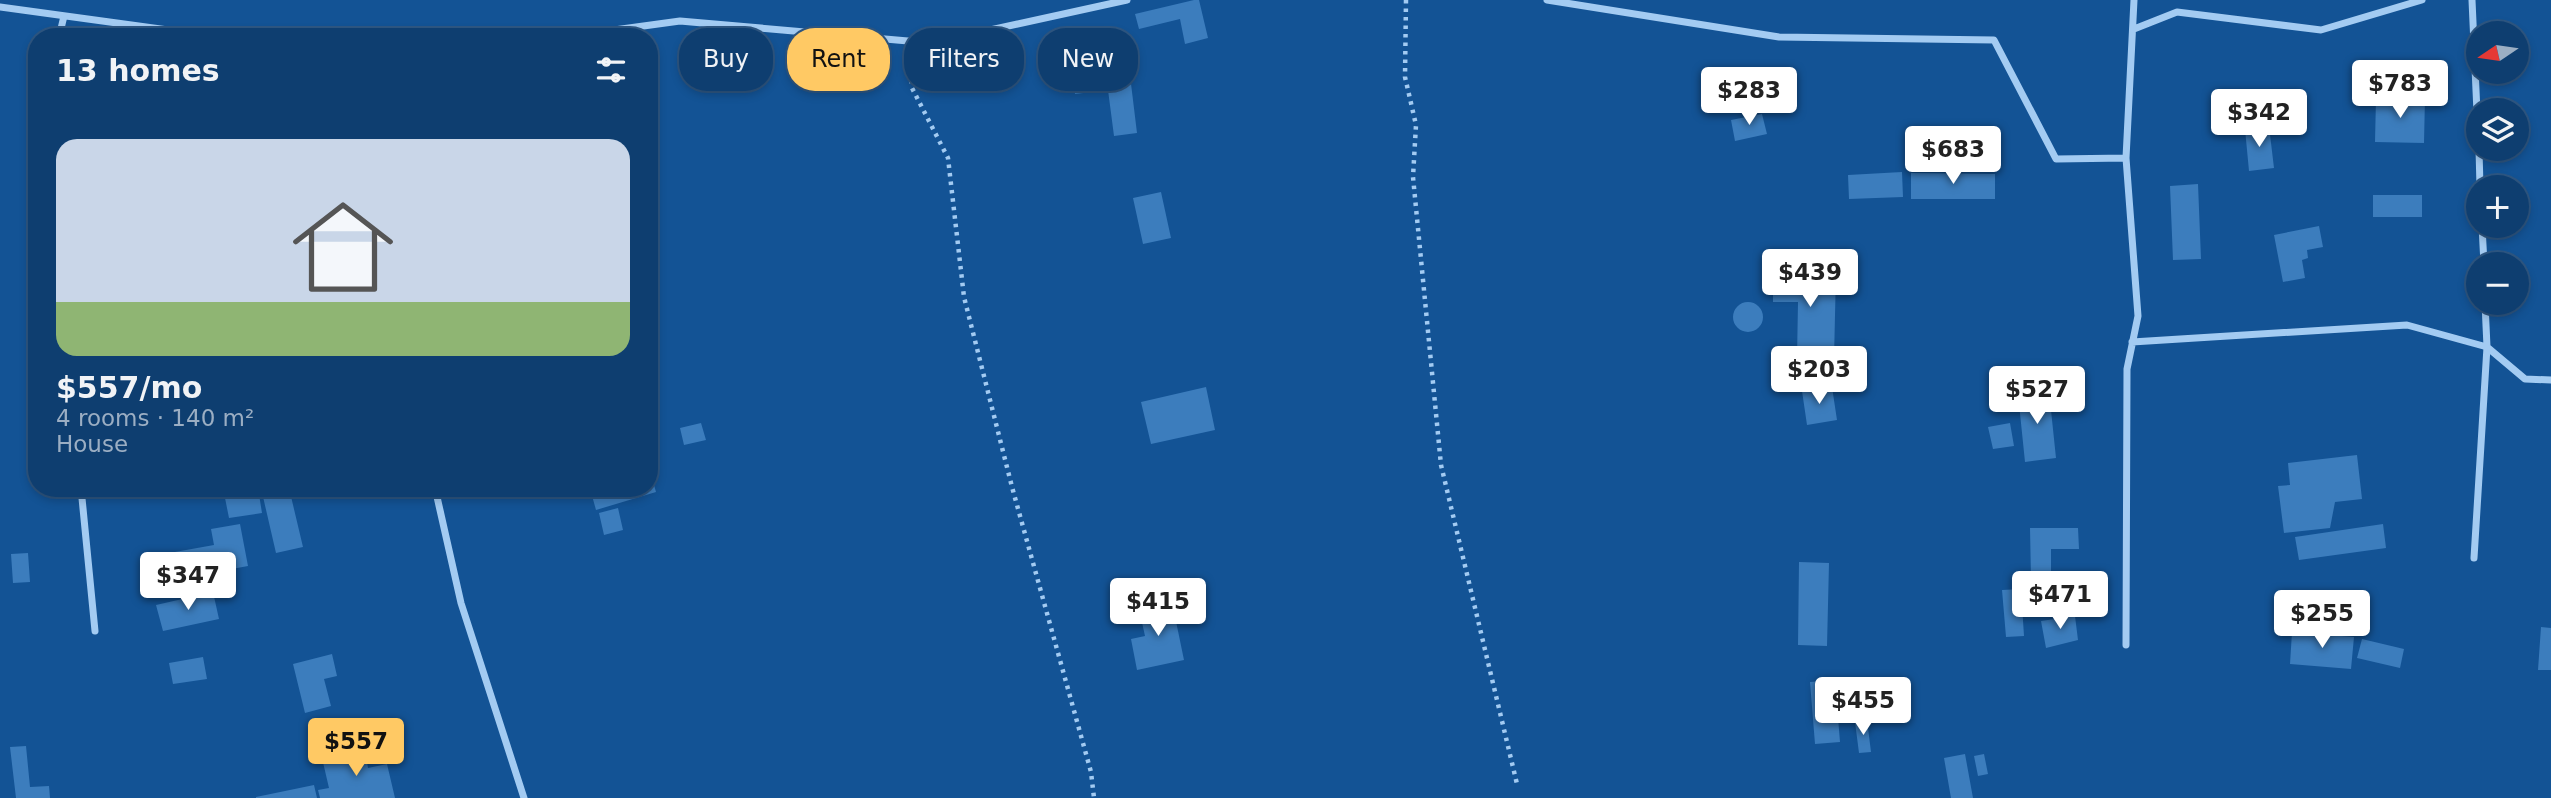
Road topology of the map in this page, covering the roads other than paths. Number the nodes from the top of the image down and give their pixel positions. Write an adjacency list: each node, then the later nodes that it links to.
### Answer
1 (1127, 0): 10 (street)
2 (1547, 0): 13 (street)
3 (2134, 0): 11 (street)
4 (2422, 0): 11 (street)
5 (2472, 0): 12 (street)
6 (0, 7): 7 (street)
7 (64, 16): 8 (street); 9 (street)
8 (61, 28)
9 (153, 28)
10 (629, 28)
11 (2134, 29): 13 (street)
12 (2476, 98)
13 (2126, 158): 15 (street)
14 (2486, 315): 16 (street)
15 (2132, 342): 16 (street); 22 (street)
16 (2487, 347): 17 (street); 20 (street)
17 (2551, 380)
18 (82, 497): 21 (street)
19 (437, 497): 23 (street)
20 (2474, 558)
21 (95, 631)
22 (2126, 645)
23 (524, 798)

